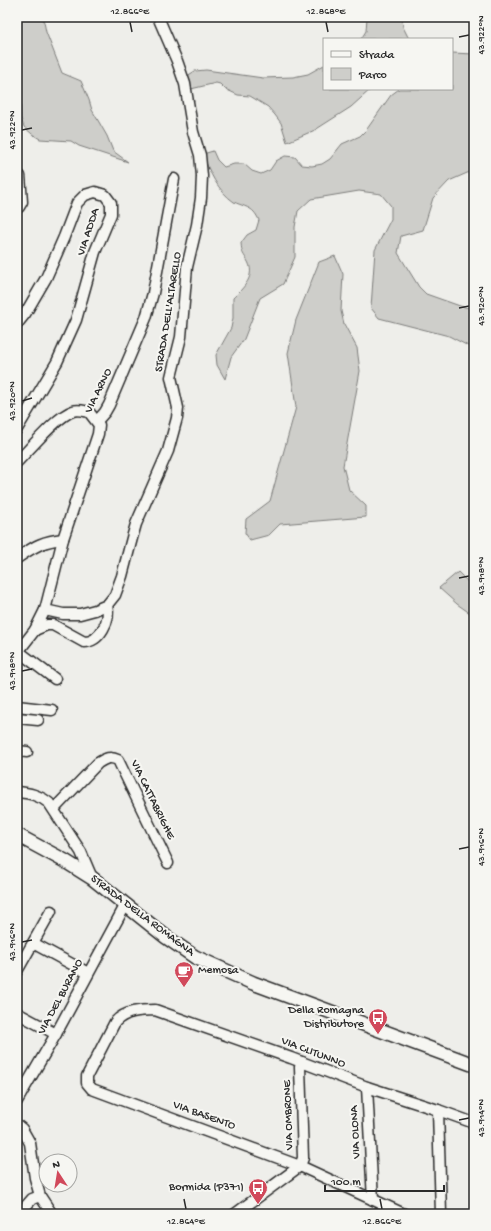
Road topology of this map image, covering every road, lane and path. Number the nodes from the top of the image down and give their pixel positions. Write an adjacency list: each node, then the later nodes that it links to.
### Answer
1 (158, 17): 11 (street, STRADA DELL'ALTARELLO)
2 (20, 176): 4 (street)
3 (174, 179): 6 (street, VIA ARNO)
4 (17, 208)
5 (17, 324): 7 (street, VIA ADDA)
6 (97, 421): 8 (street); 9 (street, VIA ARNO)
7 (17, 429)
8 (17, 462)
9 (63, 539): 10 (street); 12 (street, VIA ARNO)
10 (17, 558)
11 (107, 605): 12 (street); 13 (street, STRADA DELL'ALTARELLO)
12 (45, 610): 13 (street, VIA ARNO)
13 (35, 630): 14 (street, VIA ARNO)
14 (18, 652): 15 (street)
15 (55, 679)
16 (17, 706): 17 (street)
17 (52, 710)
18 (17, 718): 19 (street)
19 (38, 720)
20 (17, 792): 21 (street)
21 (54, 808): 23 (street, VIA CATTABRIGHE); 24 (street)
22 (17, 834): 24 (main road, STRADA DELLA ROMAGNA)
23 (168, 863)
24 (92, 878): 25 (main road, STRADA DELLA ROMAGNA)
25 (126, 904): 29 (street, VIA DEL BURANO); 34 (main road, STRADA DELLA ROMAGNA)
26 (51, 911): 27 (street)
27 (33, 943): 28 (street); 29 (street)
28 (17, 971)
29 (88, 973): 32 (street, VIA DEL BURANO)
30 (143, 1010): 33 (street, VIA CLITUNNO); 40 (street, VIA BASENTO)
31 (17, 1013): 32 (street)
32 (56, 1034): 36 (street, VIA DEL BURANO)
33 (302, 1062): 35 (street, VIA CLITUNNO); 40 (street, VIA OMBRONE)
34 (474, 1065)
35 (367, 1087): 37 (street, VIA CLITUNNO); 42 (street, VIA OLONA)
36 (17, 1100)
37 (438, 1110): 38 (street, VIA CLITUNNO); 47 (street)
38 (474, 1124)
39 (17, 1125): 41 (street)
40 (300, 1166): 42 (street, VIA BASENTO); 45 (street)
41 (40, 1196): 43 (street); 44 (street)
42 (373, 1200): 46 (street, VIA BASENTO)
43 (19, 1214)
44 (52, 1214)
45 (235, 1214)
46 (404, 1214)
47 (441, 1214)

